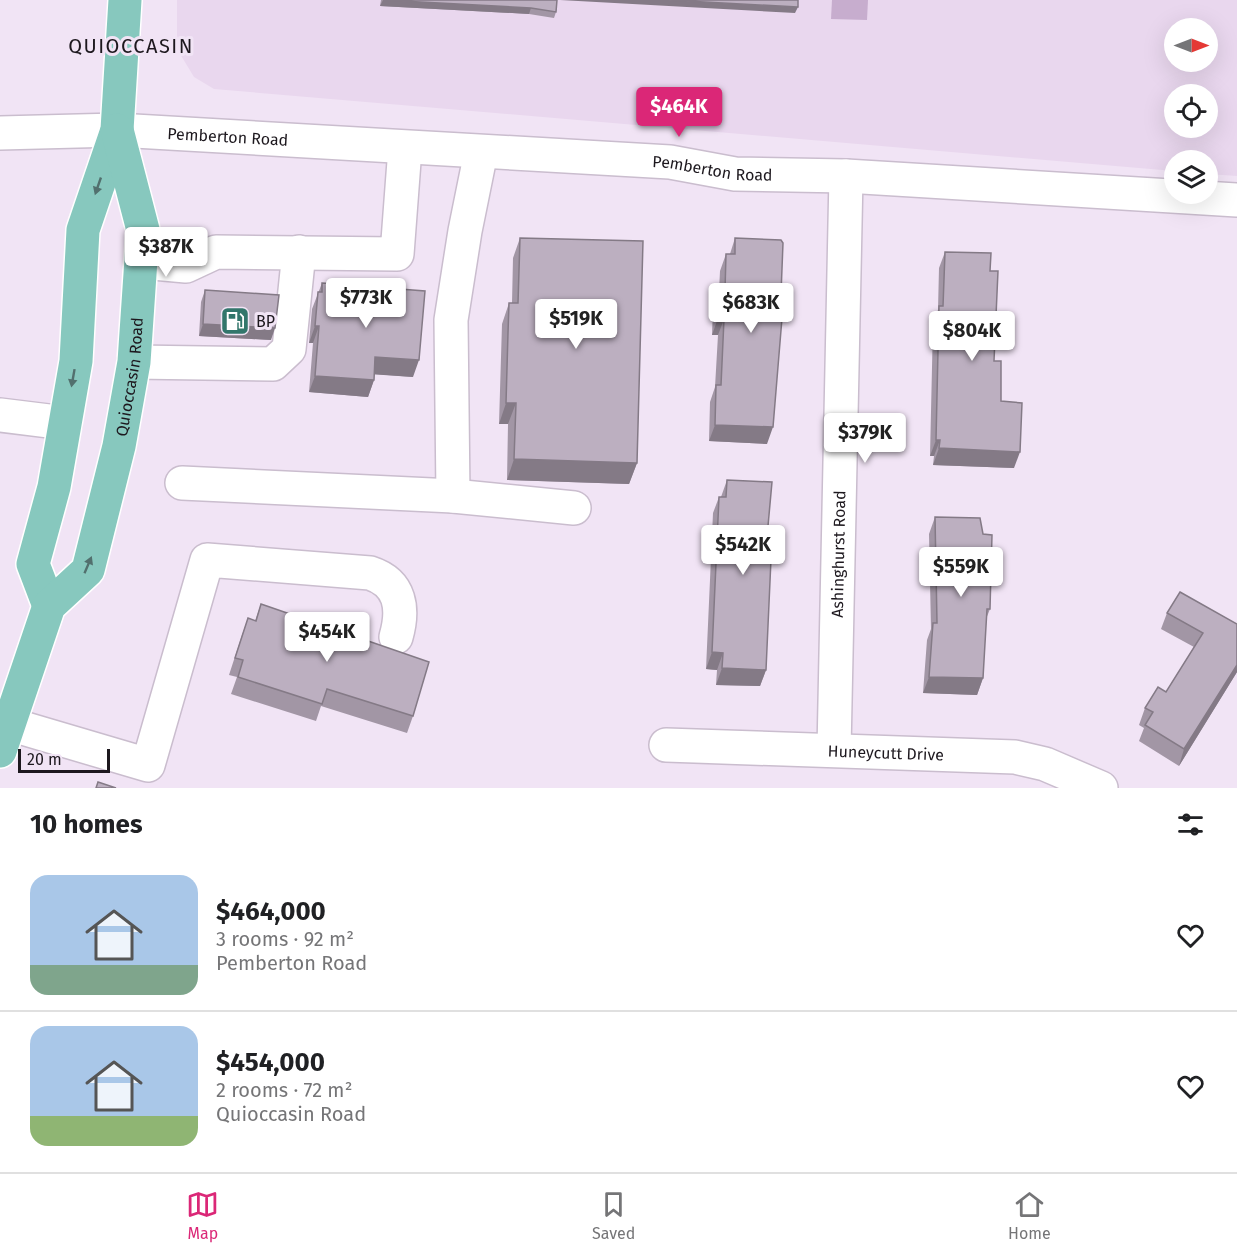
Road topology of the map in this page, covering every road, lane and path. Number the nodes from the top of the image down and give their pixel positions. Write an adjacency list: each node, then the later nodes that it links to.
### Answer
1 (125, 0): 2 (main road, Quioccasin Road)
2 (117, 130): 3 (street, Pemberton Road); 4 (street, Pemberton Road); 9 (main road, Quioccasin Road); 12 (main road, Quioccasin Road, one-way to 12)
3 (0, 133)
4 (405, 148): 5 (street, Pemberton Road); 8 (street)
5 (481, 152): 6 (street, Pemberton Road); 14 (street)
6 (846, 176): 7 (street, Pemberton Road); 20 (street, Ashinghurst Road)
7 (1237, 200)
8 (298, 252): 9 (street); 10 (street)
9 (142, 262): 10 (main road, Quioccasin Road)
10 (134, 362): 16 (main road, Quioccasin Road, one-way to 10)
11 (0, 415): 12 (street)
12 (65, 423): 16 (main road, Quioccasin Road)
13 (182, 483): 14 (street)
14 (453, 496): 15 (street)
15 (574, 508)
16 (49, 606): 18 (main road, Quioccasin Road)
17 (396, 637): 18 (street)
18 (5, 724)
19 (666, 746): 20 (street, Huneycutt Drive)
20 (834, 750): 21 (street, Huneycutt Drive)
21 (1101, 788)

